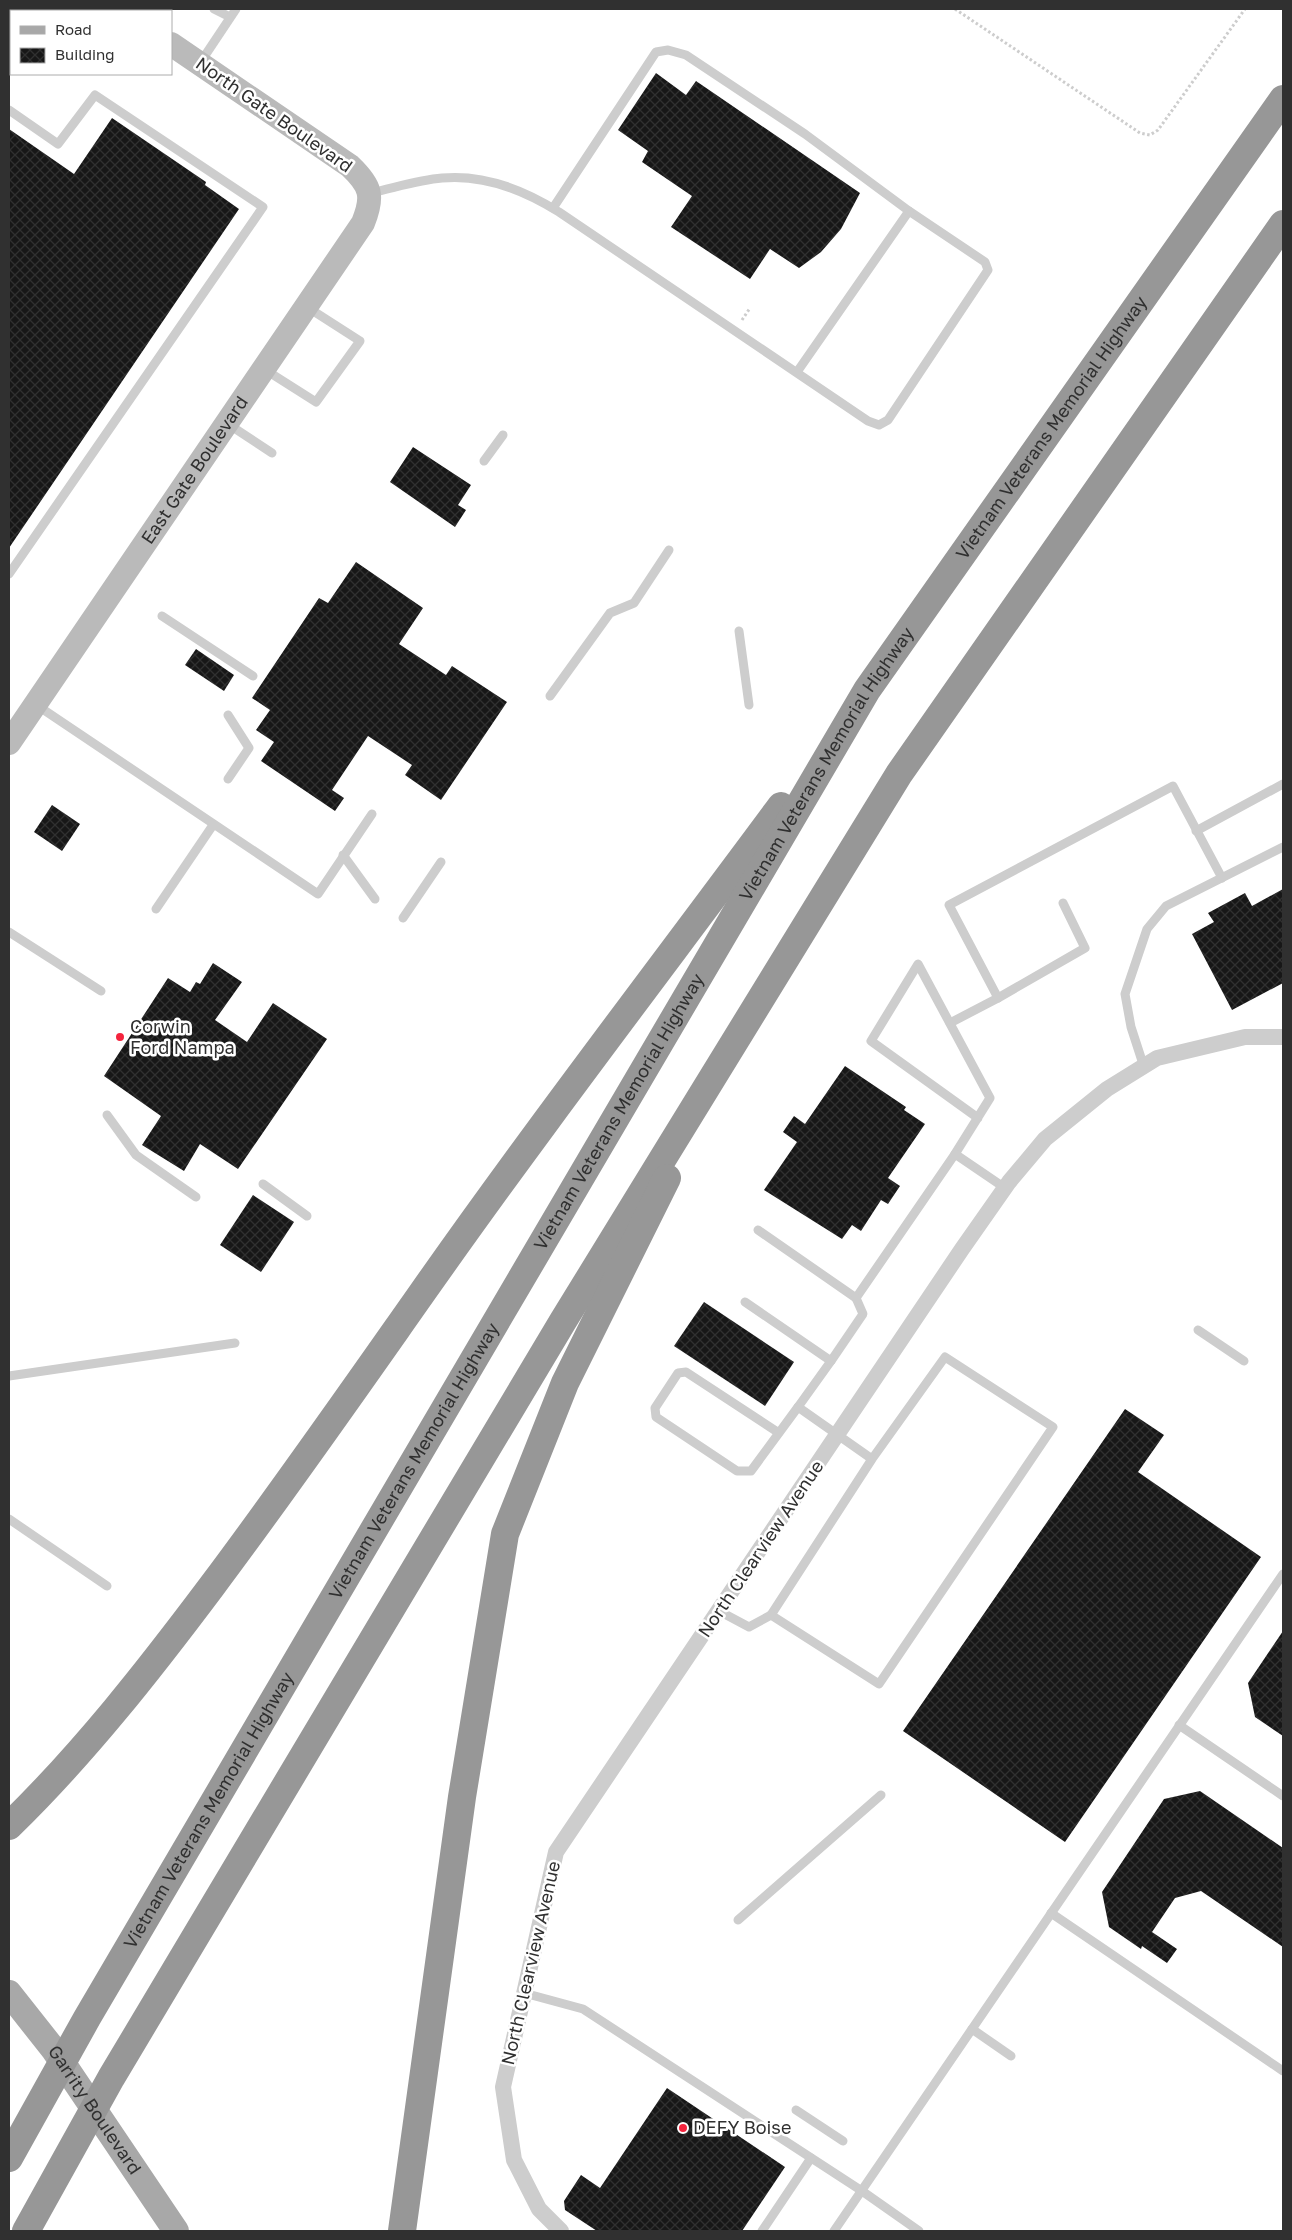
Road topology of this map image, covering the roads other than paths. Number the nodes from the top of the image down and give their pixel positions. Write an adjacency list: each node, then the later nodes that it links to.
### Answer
1 (214, 9): 3 (lane)
2 (236, 9): 3 (lane)
3 (230, 17): 5 (lane)
4 (172, 45): 5 (street, North Gate Boulevard)
5 (200, 64): 8 (street, North Gate Boulevard)
6 (1283, 99): 24 (highway, Vietnam Veterans Memorial Highway)
7 (9, 110): 20 (lane)
8 (370, 193): 9 (lane); 12 (street, East Gate Boulevard)
9 (553, 208): 10 (lane); 14 (lane)
10 (909, 211): 14 (lane); 14 (lane)
11 (1283, 224): 49 (highway)
12 (306, 306): 13 (street, East Gate Boulevard); 13 (lane)
13 (264, 369): 15 (street, East Gate Boulevard)
14 (797, 372)
15 (227, 423): 17 (lane); 26 (street, East Gate Boulevard)
16 (503, 435): 18 (lane)
17 (272, 453)
18 (484, 461)
19 (669, 550): 25 (lane)
20 (9, 574)
21 (162, 616): 23 (lane)
22 (739, 631): 27 (lane)
23 (253, 676)
24 (867, 690): 75 (highway); 89 (highway, Vietnam Veterans Memorial Highway)
25 (550, 696)
26 (35, 704): 29 (street, East Gate Boulevard); 33 (lane)
27 (750, 705)
28 (228, 715): 30 (lane)
29 (9, 743)
30 (228, 779)
31 (1283, 784): 34 (lane)
32 (372, 814): 36 (lane)
33 (213, 825): 36 (lane); 41 (lane)
34 (1196, 830): 38 (lane); 45 (lane)
35 (1283, 847): 38 (lane)
36 (343, 855): 39 (lane)
37 (441, 862): 42 (lane)
38 (1222, 878): 48 (lane)
39 (375, 899)
40 (1063, 904): 45 (lane)
41 (156, 909)
42 (402, 918)
43 (9, 932): 44 (lane)
44 (100, 991)
45 (998, 998): 46 (lane)
46 (950, 1023): 51 (lane); 51 (lane)
47 (1283, 1037): 48 (street, North Clearview Avenue)
48 (1144, 1066): 54 (street, North Clearview Avenue)
49 (710, 1078): 92 (highway); 93 (highway)
50 (107, 1115): 55 (lane)
51 (978, 1118): 52 (lane)
52 (955, 1154): 54 (lane); 58 (lane)
53 (263, 1184): 56 (lane)
54 (1005, 1188): 67 (street, North Clearview Avenue)
55 (196, 1197)
56 (307, 1216)
57 (758, 1230): 58 (lane)
58 (856, 1298): 62 (lane)
59 (745, 1302): 62 (lane)
60 (1198, 1330): 63 (lane)
61 (235, 1343): 64 (lane)
62 (831, 1361): 65 (lane)
63 (1244, 1361)
64 (9, 1376)
65 (798, 1406): 66 (lane); 67 (lane)
66 (779, 1433): 66 (lane)
67 (838, 1435): 68 (lane); 72 (street, North Clearview Avenue)
68 (872, 1459): 73 (lane); 73 (lane)
69 (9, 1519): 71 (lane)
70 (1283, 1574): 74 (lane)
71 (107, 1586)
72 (719, 1610): 73 (lane); 83 (street, North Clearview Avenue)
73 (771, 1615)
74 (1179, 1725): 77 (lane); 80 (lane)
75 (54, 1782): 78 (highway); 79 (highway)
76 (881, 1795): 81 (lane)
77 (1283, 1796)
78 (9, 1805)
79 (9, 1826)
80 (1051, 1913): 84 (lane); 86 (lane)
81 (738, 1920)
82 (9, 1992): 94 (main road, Garrity Boulevard)
83 (524, 1993): 90 (lane); 95 (street, North Clearview Avenue)
84 (972, 2029): 85 (lane); 91 (lane)
85 (1011, 2056)
86 (1283, 2070)
87 (796, 2110): 88 (lane)
88 (843, 2141)
89 (9, 2158)
90 (811, 2158): 91 (lane); 96 (lane)
91 (862, 2191): 97 (lane); 98 (lane)
92 (401, 2228)
93 (26, 2231)
94 (176, 2231)
95 (561, 2231)
96 (762, 2231)
97 (834, 2231)
98 (919, 2231)

